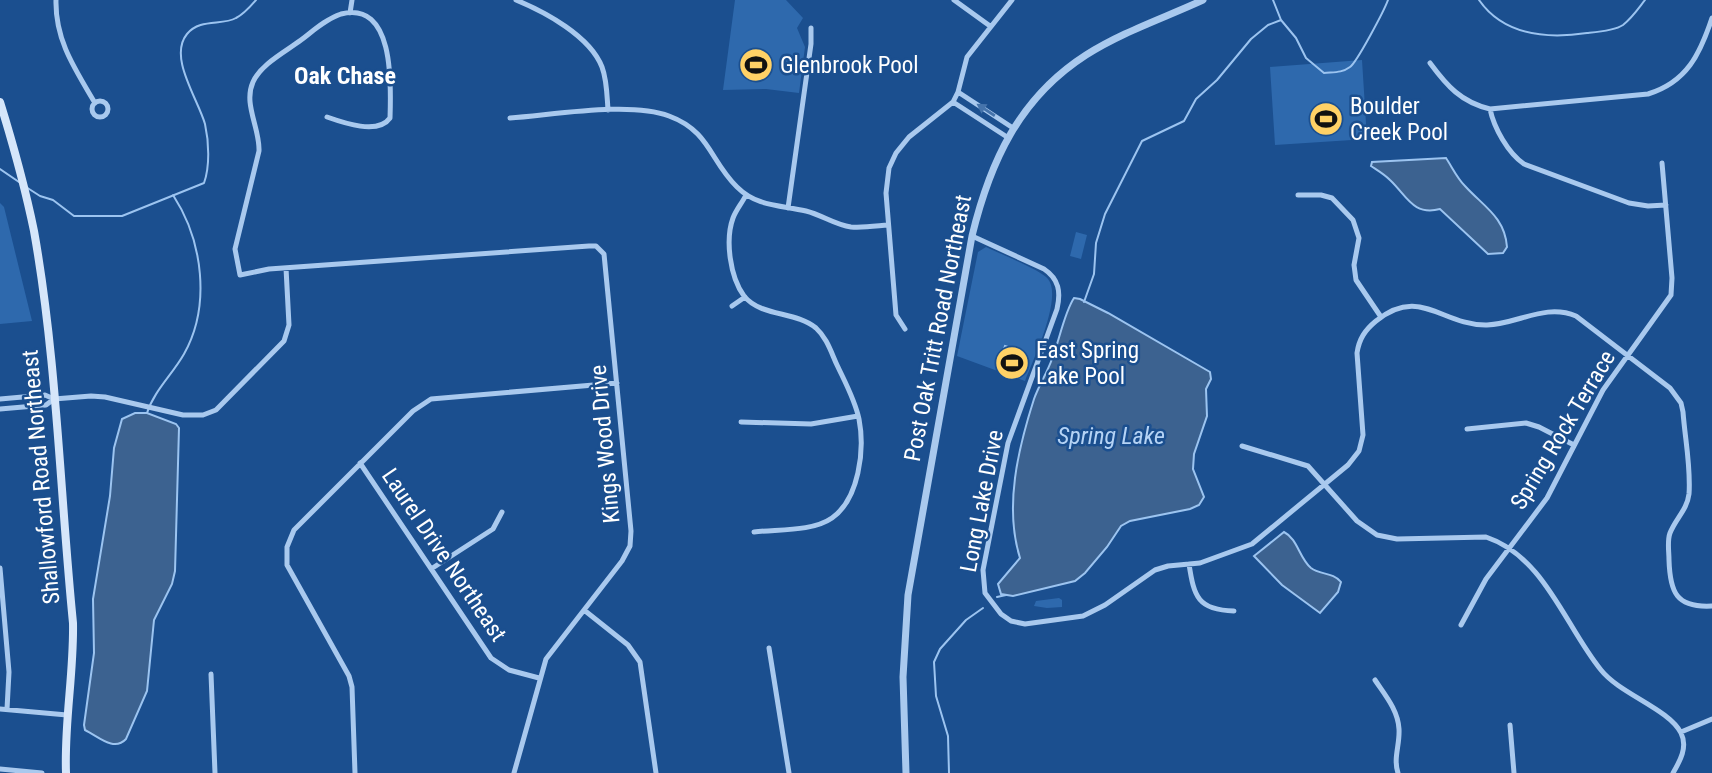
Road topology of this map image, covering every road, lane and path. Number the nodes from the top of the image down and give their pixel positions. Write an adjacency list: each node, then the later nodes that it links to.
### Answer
1 (56, 0): 15 (street)
2 (352, 0): 7 (street)
3 (516, 0): 17 (street)
4 (954, 0): 9 (street)
5 (1012, 0): 9 (street)
6 (1203, 0): 20 (street, Post Oak Tritt Road Northeast)
7 (350, 13): 18 (street); 31 (street)
8 (1712, 18): 16 (street)
9 (990, 26): 12 (street)
10 (811, 28): 26 (street)
11 (1430, 63): 16 (street)
12 (958, 92): 14 (street); 20 (street, one-way to 12)
13 (0, 102): 39 (main road, Shallowford Road Northeast)
14 (953, 102): 21 (street); 27 (street)
15 (95, 103)
16 (1490, 109): 25 (street)
17 (608, 110): 19 (street); 23 (street)
18 (327, 117)
19 (510, 118)
20 (1013, 128): 21 (street, Post Oak Tritt Road Northeast)
21 (1007, 137): 28 (street, Post Oak Tritt Road Northeast)
22 (1662, 163): 25 (street, Spring Rock Terrace)
23 (746, 195): 26 (street); 32 (street)
24 (1298, 195): 34 (street)
25 (1666, 205): 36 (street, Spring Rock Terrace)
26 (788, 208): 27 (street)
27 (888, 225): 35 (street)
28 (972, 236): 51 (street, Long Lake Drive); 76 (street, Post Oak Tritt Road Northeast)
29 (608, 242): 30 (street)
30 (601, 250): 31 (street); 37 (street, Kings Wood Drive)
31 (286, 268): 39 (street)
32 (745, 297): 33 (street); 41 (street)
33 (732, 306)
34 (1381, 317): 36 (street); 47 (street, Long Lake Drive)
35 (905, 330)
36 (1628, 355): 44 (street, Spring Rock Terrace); 55 (street)
37 (617, 383): 46 (street); 56 (street, Kings Wood Drive)
38 (0, 399): 39 (street)
39 (54, 400): 40 (street); 64 (main road, Shallowford Road Northeast)
40 (0, 409)
41 (858, 416): 42 (street); 49 (street)
42 (741, 422)
43 (1467, 429): 44 (street)
44 (1574, 444): 50 (street, Spring Rock Terrace)
45 (1242, 446): 47 (street)
46 (360, 463): 53 (street, Laurel Drive Northeast); 72 (street)
47 (1326, 484): 50 (street); 51 (street, Long Lake Drive)
48 (502, 512): 53 (street)
49 (754, 532)
50 (1509, 550): 58 (street, Spring Rock Terrace); 67 (street)
51 (1189, 564): 57 (street)
52 (0, 568): 54 (street)
53 (431, 569): 61 (street, Laurel Drive Northeast)
54 (2, 605): 63 (street)
55 (1712, 606)
56 (583, 610): 61 (street, Kings Wood Drive); 74 (street)
57 (1234, 611)
58 (1461, 625)
59 (769, 648): 75 (street)
60 (211, 674): 71 (street)
61 (539, 678): 73 (street, Kings Wood Drive)
62 (1376, 680): 77 (street)
63 (3, 709): 64 (street)
64 (67, 715): 70 (main road, Shallowford Road Northeast)
65 (1712, 719): 67 (street)
66 (1510, 725): 78 (street)
67 (1681, 732): 79 (street)
68 (0, 769): 69 (street)
69 (43, 773)
70 (66, 773)
71 (215, 773)
72 (355, 773)
73 (514, 773)
74 (656, 773)
75 (789, 773)
76 (906, 773)
77 (1398, 773)
78 (1514, 773)
79 (1673, 773)

